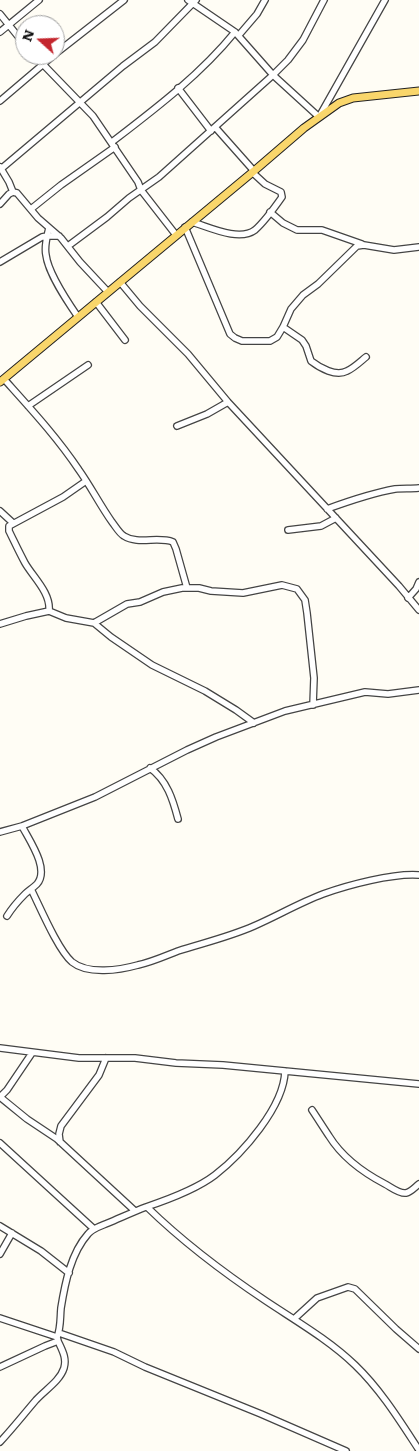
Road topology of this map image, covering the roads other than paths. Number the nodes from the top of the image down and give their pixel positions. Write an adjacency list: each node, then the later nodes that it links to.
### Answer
1 (39, 0): 8 (street)
2 (124, 0): 12 (street)
3 (265, 0): 11 (street)
4 (324, 0): 15 (street)
5 (385, 0): 20 (street)
6 (193, 1): 11 (street); 19 (street)
7 (0, 14): 8 (street)
8 (10, 25): 9 (street); 10 (street)
9 (0, 32)
10 (15, 32)
11 (237, 34): 15 (street); 16 (street)
12 (65, 46)
13 (41, 65): 18 (street)
14 (43, 65): 19 (street)
15 (273, 75): 20 (street); 21 (street)
16 (178, 88): 21 (street); 22 (street)
17 (419, 91): 20 (main road)
18 (0, 101)
19 (80, 102): 22 (street); 23 (street)
20 (319, 117): 24 (main road)
21 (213, 129): 24 (street); 25 (street)
22 (113, 145): 25 (street); 28 (street)
23 (1, 168): 26 (street)
24 (253, 171): 29 (street); 30 (main road)
25 (141, 190): 33 (street); 37 (street)
26 (13, 192): 27 (street); 28 (street)
27 (0, 204)
28 (31, 209): 32 (street)
29 (270, 212): 30 (street); 36 (street)
30 (192, 222): 31 (main road)
31 (186, 227): 33 (main road); 44 (street)
32 (49, 228): 34 (street); 35 (street)
33 (176, 235): 40 (main road)
34 (47, 236): 35 (street); 39 (street); 43 (street)
35 (59, 236): 37 (street)
36 (364, 245): 38 (street); 44 (street)
37 (68, 246): 41 (street)
38 (419, 247)
39 (0, 262)
40 (120, 282): 41 (main road); 49 (street)
41 (108, 292): 42 (main road)
42 (96, 302): 43 (main road); 45 (street)
43 (78, 317): 48 (main road)
44 (284, 326): 46 (street)
45 (125, 340)
46 (366, 357)
47 (88, 365): 50 (street)
48 (2, 380): 50 (street)
49 (228, 402): 51 (street); 54 (street)
50 (28, 406): 52 (street)
51 (177, 426)
52 (86, 482): 57 (street); 60 (street)
53 (419, 488): 54 (street)
54 (327, 509): 56 (street)
55 (0, 511): 57 (street)
56 (336, 518): 58 (street); 61 (street)
57 (13, 524): 63 (street)
58 (288, 530)
59 (419, 582): 61 (street)
60 (187, 588): 64 (street); 67 (street)
61 (408, 598): 62 (street)
62 (419, 610)
63 (49, 611): 64 (street); 65 (street)
64 (94, 623): 68 (street)
65 (0, 624)
66 (419, 690): 67 (street)
67 (313, 705): 68 (street)
68 (254, 723): 69 (street)
69 (150, 768): 70 (street); 71 (street)
70 (178, 819)
71 (22, 826): 72 (street); 74 (street)
72 (0, 832)
73 (419, 875): 74 (street)
74 (31, 889): 75 (street)
75 (7, 916)
76 (0, 1048): 77 (street)
77 (32, 1052): 78 (street); 81 (street)
78 (106, 1058): 79 (street); 84 (street)
79 (286, 1071): 80 (street); 86 (street)
80 (419, 1084)
81 (0, 1097): 84 (street)
82 (312, 1110): 85 (street)
83 (0, 1142): 89 (street)
84 (60, 1142): 87 (street)
85 (419, 1184)
86 (147, 1207): 87 (street); 94 (street)
87 (135, 1211): 89 (street)
88 (0, 1226): 90 (street)
89 (94, 1229): 92 (street)
90 (12, 1233): 91 (street); 92 (street)
91 (0, 1254)
92 (69, 1273): 95 (street)
93 (0, 1318): 95 (street)
94 (294, 1320): 96 (street); 99 (street)
95 (58, 1337): 97 (street); 98 (street); 100 (street)
96 (419, 1348)
97 (0, 1367)
98 (0, 1442)
99 (419, 1450)
100 (346, 1451)

